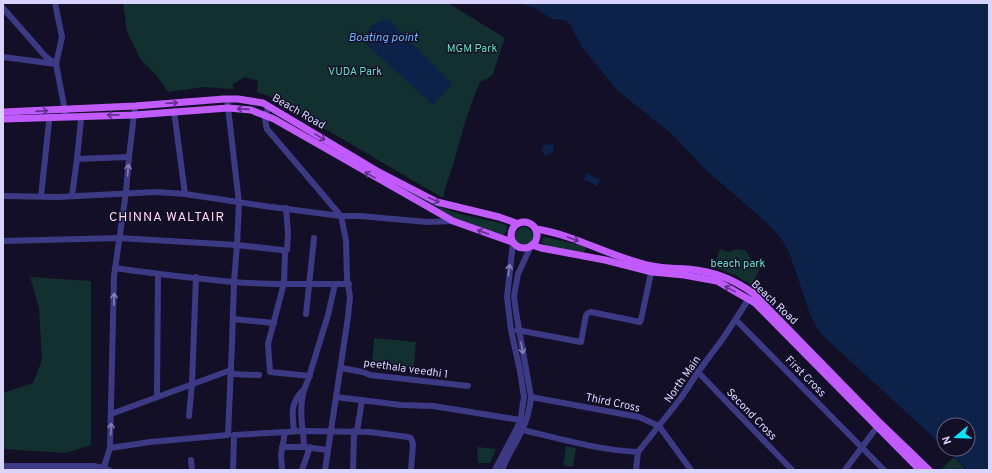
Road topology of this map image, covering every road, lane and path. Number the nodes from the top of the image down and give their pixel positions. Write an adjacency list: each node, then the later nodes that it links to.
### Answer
1 (55, 3): 4 (street)
2 (3, 8): 4 (street)
3 (3, 57): 4 (street)
4 (56, 64): 11 (street)
5 (227, 99): 6 (main road, Beach Road, one-way to 5); 7 (main road, Beach Road); 8 (street)
6 (135, 106): 11 (main road, Beach Road); 12 (street)
7 (269, 106): 13 (street); 28 (main road, Beach Road, one-way to 28)
8 (228, 108): 10 (main road, Beach Road); 13 (main road, Beach Road, one-way to 8); 24 (street)
9 (3, 112): 11 (main road, Beach Road, one-way to 11)
10 (174, 112): 12 (main road, Beach Road); 20 (street)
11 (65, 113): 12 (main road, Beach Road, one-way to 11); 14 (main road, Beach Road)
12 (134, 115): 17 (street)
13 (265, 115): 26 (street); 27 (main road, Beach Road, one-way to 13)
14 (3, 119)
15 (81, 120): 18 (street)
16 (49, 122): 22 (street)
17 (129, 157): 18 (street); 19 (street, one-way to 17)
18 (78, 159): 23 (street)
19 (126, 192): 20 (street); 23 (street); 30 (street)
20 (186, 194): 24 (street)
21 (3, 196): 22 (street)
22 (41, 196): 23 (street)
23 (72, 196)
24 (239, 203): 25 (street); 34 (street)
25 (286, 208): 26 (street); 36 (street)
26 (341, 216): 27 (street); 45 (street)
27 (453, 221): 33 (main road, Beach Road, one-way to 27)
28 (516, 223): 29 (main road); 33 (main road)
29 (536, 229): 35 (main road); 38 (main road, Beach Road, one-way to 38)
30 (120, 238): 32 (street); 34 (street); 37 (street)
31 (314, 238): 43 (street)
32 (3, 241)
33 (513, 242): 35 (main road); 51 (street, one-way to 33)
34 (238, 245): 41 (street); 42 (street)
35 (531, 246): 38 (main road, Beach Road); 52 (street)
36 (287, 250)
37 (115, 268): 39 (street); 65 (street, one-way to 37)
38 (652, 269): 46 (main road, Beach Road); 52 (street)
39 (158, 274): 40 (street); 61 (street)
40 (196, 277): 41 (street); 58 (street)
41 (234, 282): 42 (street); 48 (street)
42 (284, 283): 43 (street); 50 (street)
43 (309, 284): 44 (street); 47 (street)
44 (335, 284): 45 (street); 57 (street)
45 (349, 284): 53 (street)
46 (751, 296): 49 (street, North Main); 68 (main road, Beach Road)
47 (306, 314)
48 (233, 319): 50 (street); 54 (street)
49 (736, 320): 55 (street, North Main); 79 (street, First Cross)
50 (274, 323): 57 (street)
51 (511, 330): 52 (street); 67 (street)
52 (519, 330): 63 (street, one-way to 63)
53 (341, 368): 59 (street, peethala veedhi 1); 62 (street)
54 (231, 372): 56 (street); 58 (street); 76 (street)
55 (698, 372): 69 (street, North Main); 97 (street, Second Cross)
56 (259, 375)
57 (310, 376): 60 (street)
58 (192, 383): 61 (street); 66 (street)
59 (468, 386)
60 (304, 389): 71 (street); 72 (street)
61 (157, 396): 65 (street)
62 (336, 397): 64 (street); 75 (street)
63 (531, 397): 69 (street, Third Cross); 70 (street)
64 (362, 400): 67 (street); 73 (street)
65 (111, 414): 80 (street, one-way to 65)
66 (189, 416)
67 (520, 420): 93 (street)
68 (879, 425): 79 (street); 100 (main road, Beach Road); 101 (main road, Beach Road)
69 (659, 426): 82 (street, North Main); 96 (street, Third Cross)
70 (523, 430): 82 (street); 94 (street)
71 (294, 431): 72 (street); 74 (street)
72 (303, 431): 75 (street); 78 (street)
73 (355, 431): 75 (street); 91 (street); 92 (street)
74 (285, 432): 76 (street); 77 (street)
75 (331, 432): 81 (street)
76 (231, 435): 80 (street); 87 (street)
77 (282, 447): 78 (street); 88 (street)
78 (307, 447): 81 (street); 89 (street)
79 (861, 447): 98 (street); 99 (street, First Cross)
80 (110, 448): 85 (street)
81 (328, 450): 90 (street)
82 (638, 452): 95 (street)
83 (192, 460): 86 (street)
84 (3, 466): 85 (street)
85 (106, 469)
86 (192, 470)
87 (233, 470)
88 (282, 470)
89 (302, 470)
90 (325, 470)
91 (353, 470)
92 (412, 470)
93 (495, 470)
94 (502, 470)
95 (636, 470)
96 (691, 470)
97 (792, 470)
98 (845, 470)
99 (884, 470)
100 (920, 470)
101 (929, 470)

